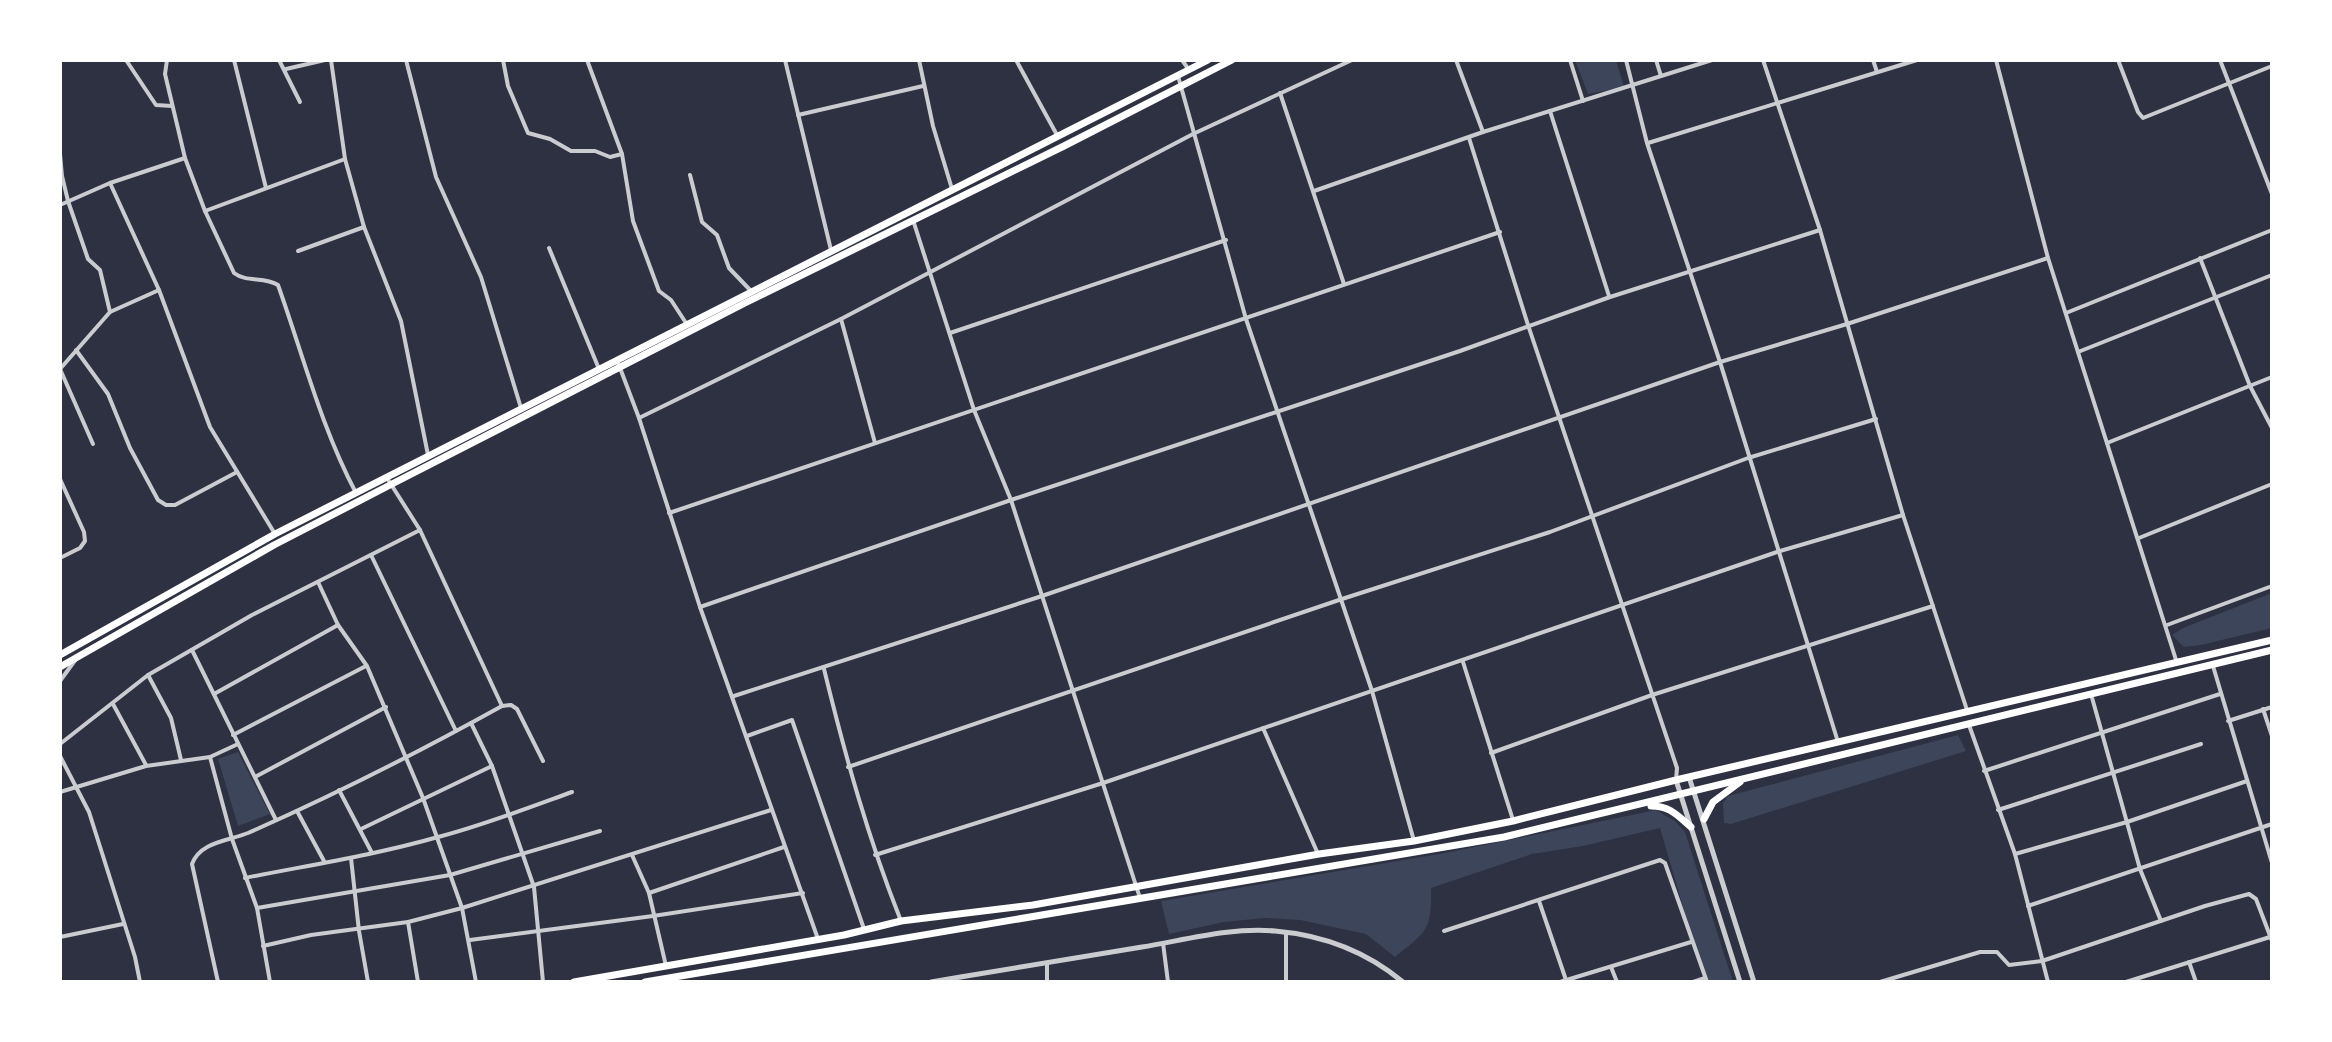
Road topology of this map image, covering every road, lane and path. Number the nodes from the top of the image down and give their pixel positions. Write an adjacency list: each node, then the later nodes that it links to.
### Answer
1 (126, 60): 40 (street)
2 (167, 60): 40 (street)
3 (234, 60): 56 (street)
4 (279, 60): 28 (street)
5 (328, 60): 28 (street); 51 (street)
6 (406, 60): 99 (street)
7 (503, 60): 49 (street)
8 (587, 60): 49 (street)
9 (785, 60): 42 (street)
10 (919, 60): 34 (street)
11 (1016, 60): 45 (street)
12 (1182, 60): 29 (street)
13 (1208, 60): 29 (main road)
14 (1232, 60): 32 (main road)
15 (1352, 60): 36 (street)
16 (1456, 60): 43 (street)
17 (1570, 60): 37 (street)
18 (1626, 60): 35 (street)
19 (1656, 60): 31 (street)
20 (1712, 60): 31 (street)
21 (1763, 60): 39 (street)
22 (1873, 60): 30 (street)
23 (1917, 60): 30 (street)
24 (1996, 60): 73 (street)
25 (2118, 60): 33 (street)
26 (2220, 60): 33 (street)
27 (2272, 66): 33 (street)
28 (286, 69): 38 (street)
29 (1189, 70): 32 (main road)
30 (1877, 72): 39 (street)
31 (1661, 76): 35 (street)
32 (1180, 80): 44 (street); 45 (main road); 64 (main road)
33 (2229, 83): 53 (street)
34 (923, 86): 42 (street); 57 (street)
35 (1631, 86): 37 (street); 47 (street)
36 (1280, 93): 44 (street); 58 (street)
37 (1583, 101): 41 (street)
38 (300, 102)
39 (1777, 104): 47 (street); 66 (street)
40 (172, 106): 50 (street)
41 (1550, 111): 43 (street); 81 (street)
42 (798, 115): 71 (street)
43 (1483, 132): 46 (street)
44 (1193, 134): 69 (street); 75 (street)
45 (1058, 137): 57 (main road)
46 (1469, 138): 58 (street); 68 (street)
47 (1647, 143): 76 (street)
48 (60, 154): 60 (street)
49 (622, 154): 88 (street)
50 (185, 158): 55 (street); 63 (street)
51 (345, 159): 56 (street); 65 (street)
52 (2272, 171): 53 (street)
53 (2264, 174): 59 (street)
54 (690, 175): 80 (street)
55 (110, 183): 60 (street); 79 (street)
56 (266, 188): 63 (street)
57 (953, 191): 62 (main road)
58 (1314, 191): 78 (street)
59 (2272, 194)
60 (68, 201): 61 (street); 83 (street)
61 (60, 205)
62 (909, 210): 64 (street); 71 (main road)
63 (205, 211): 115 (street)
64 (913, 220): 75 (street); 94 (main road)
65 (364, 227): 72 (street); 109 (street)
66 (1820, 230): 76 (street); 87 (street)
67 (2272, 230): 74 (street)
68 (1500, 232): 78 (street); 89 (street)
69 (1226, 240): 86 (street); 90 (street)
70 (549, 248): 96 (street)
71 (831, 250): 80 (main road)
72 (298, 251)
73 (2048, 258): 84 (street); 87 (street)
74 (2200, 258): 82 (street); 84 (street)
75 (930, 270): 85 (street); 90 (street)
76 (1690, 270): 81 (street); 93 (street)
77 (2272, 275): 82 (street)
78 (1344, 284): 86 (street)
79 (159, 290): 83 (street); 111 (street)
80 (751, 291): 88 (main road)
81 (1610, 297): 89 (street)
82 (2216, 297): 92 (street); 98 (street)
83 (110, 312): 91 (street)
84 (2066, 313): 92 (street)
85 (841, 319): 102 (street); 106 (street)
86 (1246, 319): 100 (street); 101 (street)
87 (1847, 324): 93 (street); 104 (street)
88 (688, 325): 94 (main road)
89 (1528, 325): 101 (street); 103 (street)
90 (950, 333): 100 (street)
91 (76, 350): 95 (street); 111 (street)
92 (2078, 352): 107 (street)
93 (1720, 362): 103 (street); 110 (street)
94 (619, 363): 96 (main road); 102 (street); 113 (main road)
95 (60, 369): 108 (street)
96 (599, 369): 99 (main road)
97 (2272, 377): 98 (street)
98 (2250, 386): 105 (street); 107 (street)
99 (521, 408): 109 (main road)
100 (974, 410): 106 (street); 116 (street)
101 (1277, 414): 116 (street); 117 (street)
102 (639, 418): 118 (street)
103 (1561, 418): 117 (street); 119 (street)
104 (1876, 419): 110 (street); 120 (street)
105 (2272, 428)
106 (875, 443): 118 (street)
107 (2107, 443): 123 (street)
108 (93, 444)
109 (428, 455): 113 (main road)
110 (1748, 458): 119 (street); 124 (street)
111 (237, 472): 122 (street)
112 (60, 479): 126 (street)
113 (388, 481): 115 (main road); 121 (street); 140 (main road)
114 (2272, 484): 123 (street)
115 (356, 493): 122 (main road)
116 (1011, 500): 129 (street); 133 (street)
117 (1309, 505): 129 (street); 130 (street)
118 (669, 513): 133 (street)
119 (1594, 515): 130 (street); 131 (street)
120 (1903, 515): 124 (street); 132 (street)
121 (420, 530): 125 (street); 158 (street)
122 (275, 534): 141 (main road)
123 (2139, 538): 135 (street)
124 (1777, 552): 131 (street); 137 (street)
125 (371, 555): 127 (street); 167 (street)
126 (60, 558)
127 (318, 582): 134 (street); 138 (street)
128 (2272, 586): 135 (street)
129 (1042, 596): 147 (street); 151 (street)
130 (1342, 599): 150 (street); 151 (street)
131 (1622, 605): 142 (street); 155 (street)
132 (1933, 606): 137 (street); 162 (street)
133 (700, 607): 156 (street)
134 (338, 625): 145 (street); 152 (street)
135 (2167, 625): 143 (street)
136 (2272, 640): 143 (main road)
137 (1807, 645): 155 (street); 172 (street)
138 (191, 650): 148 (street); 152 (street)
139 (2272, 650): 144 (main road)
140 (80, 654): 146 (main road); 149 (street)
141 (60, 655)
142 (1463, 662): 150 (street); 176 (street)
143 (2178, 664): 162 (main road)
144 (2212, 664): 153 (main road); 154 (street)
145 (367, 666): 159 (street); 169 (street)
146 (60, 667)
147 (824, 669): 156 (street); 184 (street)
148 (148, 675): 157 (street); 180 (street)
149 (60, 681)
150 (1372, 691): 166 (street); 217 (street)
151 (1072, 692): 184 (street); 193 (street)
152 (214, 694): 169 (street)
153 (2091, 694): 165 (main road); 168 (street)
154 (2220, 694): 163 (street); 168 (street)
155 (1652, 695): 176 (street); 185 (street)
156 (734, 696): 170 (street)
157 (113, 704): 173 (street); 182 (street)
158 (502, 706): 164 (street); 181 (street)
159 (386, 707): 178 (street); 189 (street)
160 (2272, 707): 161 (street)
161 (2263, 709): 163 (street); 171 (street)
162 (1967, 713): 172 (main road)
163 (2228, 721): 192 (street)
164 (471, 723): 167 (street); 183 (street)
165 (1968, 724): 186 (street); 188 (main road)
166 (1263, 728): 193 (street); 220 (street)
167 (456, 731): 178 (street)
168 (2102, 731): 186 (street); 187 (street)
169 (233, 735): 174 (street)
170 (747, 736): 202 (street); 246 (street)
171 (2272, 736)
172 (1838, 742): 190 (main road)
173 (60, 744)
174 (238, 744): 179 (street); 189 (street)
175 (2201, 744): 187 (street)
176 (1491, 753): 208 (street)
177 (60, 756): 194 (street)
178 (406, 756): 195 (street); 200 (street)
179 (210, 757): 180 (street); 216 (street)
180 (181, 760): 182 (street)
181 (543, 761)
182 (146, 766): 194 (street)
183 (492, 766): 200 (street); 205 (street)
184 (848, 767): 223 (street)
185 (1678, 770): 190 (street); 191 (street)
186 (1984, 771): 203 (street)
187 (2112, 773): 203 (street); 209 (street)
188 (1749, 776): 198 (main road); 206 (main road)
189 (255, 777): 207 (street)
190 (1689, 777): 191 (main road); 198 (street)
191 (1676, 780): 199 (street); 208 (main road)
192 (2247, 781): 209 (street); 212 (street)
193 (1103, 783): 223 (street); 232 (street)
194 (78, 787): 196 (street); 245 (street)
195 (339, 790): 204 (street); 213 (street)
196 (60, 792)
197 (572, 792): 205 (street)
198 (1694, 792): 199 (main road); 206 (street)
199 (1681, 795): 201 (main road); 211 (street)
200 (423, 798): 213 (street); 215 (street)
201 (1640, 806): 211 (main road); 236 (main road)
202 (771, 810): 218 (street); 222 (street)
203 (1998, 810): 221 (street)
204 (297, 811): 207 (street); 226 (street)
205 (507, 816): 215 (street); 224 (street)
206 (1704, 819): 284 (street)
207 (276, 820): 216 (street)
208 (1513, 821): 217 (main road)
209 (2127, 822): 221 (street); 228 (street)
210 (2272, 824): 212 (street)
211 (1691, 827): 283 (street)
212 (2261, 827): 227 (street); 228 (street)
213 (361, 829): 219 (street)
214 (600, 831): 224 (street)
215 (437, 838): 219 (street); 229 (street)
216 (232, 839): 230 (street); 267 (street)
217 (1414, 841): 220 (main road)
218 (784, 847): 234 (street); 235 (street)
219 (372, 853): 225 (street)
220 (1319, 854): 232 (main road)
221 (2015, 854): 238 (street)
222 (632, 855): 231 (street); 234 (street)
223 (875, 855): 242 (street)
224 (521, 856): 229 (street); 231 (street)
225 (351, 858): 226 (street); 233 (street)
226 (324, 862): 230 (street)
227 (2272, 863)
228 (2140, 869): 238 (street); 243 (street)
229 (450, 875): 233 (street); 240 (street)
230 (245, 878): 239 (street)
231 (534, 887): 240 (street); 249 (street)
232 (1136, 887): 236 (street); 242 (main road)
233 (356, 893): 239 (street); 247 (street)
234 (649, 893): 241 (street)
235 (803, 893): 241 (street); 252 (street)
236 (1141, 899): 274 (main road)
237 (1539, 901): 248 (street); 255 (street); 265 (street)
238 (2028, 906): 258 (street)
239 (257, 908): 257 (street)
240 (462, 908): 244 (street); 254 (street)
241 (653, 916): 249 (street); 261 (street)
242 (901, 921): 246 (main road)
243 (2161, 921): 253 (street); 258 (street)
244 (408, 922): 247 (street); 270 (street)
245 (123, 924): 251 (street); 266 (street)
246 (865, 930): 252 (main road)
247 (359, 931): 257 (street); 269 (street)
248 (1444, 931)
249 (537, 932): 254 (street); 272 (street)
250 (1286, 932): 256 (street); 278 (street); 279 (street)
251 (60, 937)
252 (819, 939): 261 (main road)
253 (2271, 939): 259 (street)
254 (470, 940): 271 (street)
255 (1691, 942): 262 (street); 263 (street)
256 (1163, 943): 260 (street); 277 (street)
257 (263, 946): 268 (street)
258 (2042, 961): 264 (street); 286 (street)
259 (2189, 962): 287 (street); 288 (street)
260 (1047, 963): 275 (street); 276 (street)
261 (666, 966): 273 (main road)
262 (1611, 967): 265 (street); 281 (street)
263 (1706, 980): 282 (street)
264 (1890, 980): 285 (street)
265 (1567, 981): 280 (street)
266 (140, 982)
267 (218, 982)
268 (270, 982)
269 (368, 982)
270 (418, 982)
271 (476, 982)
272 (543, 982)
273 (574, 982)
274 (645, 982)
275 (931, 982)
276 (1047, 982)
277 (1168, 982)
278 (1286, 982)
279 (1403, 982)
280 (1560, 982)
281 (1617, 982)
282 (1693, 982)
283 (1740, 982)
284 (1754, 982)
285 (1880, 982)
286 (2048, 982)
287 (2126, 982)
288 (2196, 982)

